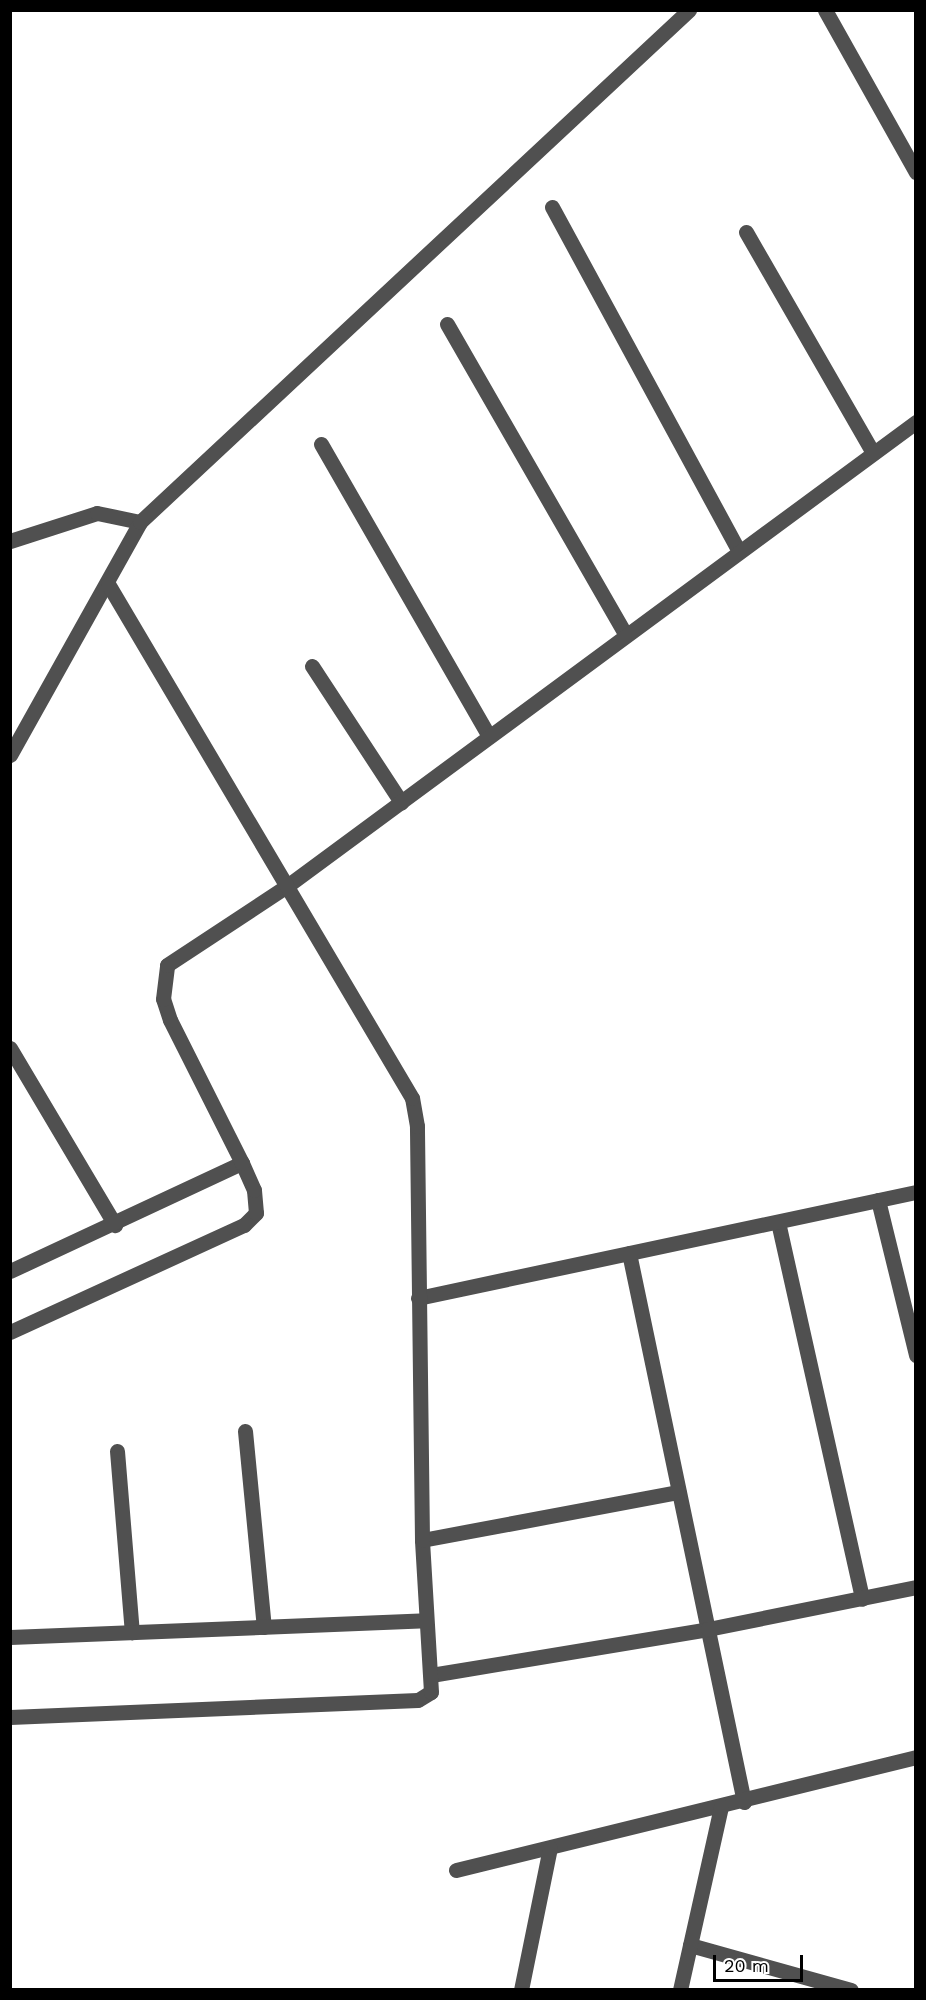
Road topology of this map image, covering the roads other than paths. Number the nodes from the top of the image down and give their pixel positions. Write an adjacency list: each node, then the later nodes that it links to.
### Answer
1 (689, 10): 10 (street)
2 (825, 10): 3 (street)
3 (915, 172)
4 (552, 207): 12 (street)
5 (746, 232): 9 (street)
6 (447, 324): 14 (street)
7 (915, 422): 9 (street)
8 (321, 444): 16 (street)
9 (873, 453): 12 (street)
10 (140, 522): 11 (street); 13 (street)
11 (10, 541)
12 (739, 552): 14 (street)
13 (108, 584): 17 (street); 19 (street)
14 (626, 635): 16 (street)
15 (312, 666): 18 (street)
16 (489, 736): 18 (street)
17 (10, 755)
18 (401, 801): 19 (street)
19 (287, 886): 21 (street); 28 (street)
20 (10, 1048): 25 (street)
21 (242, 1162): 25 (street); 29 (street)
22 (915, 1192): 23 (street)
23 (878, 1200): 24 (street); 30 (street)
24 (778, 1222): 26 (street); 36 (street)
25 (115, 1225): 27 (street)
26 (629, 1253): 28 (street); 33 (street)
27 (10, 1271)
28 (418, 1298): 34 (street)
29 (10, 1332)
30 (915, 1355)
31 (245, 1431): 38 (street)
32 (117, 1451): 40 (street)
33 (679, 1492): 34 (street); 39 (street)
34 (422, 1540): 37 (street)
35 (915, 1587): 36 (street)
36 (862, 1599): 39 (street)
37 (426, 1620): 38 (street); 42 (street)
38 (264, 1627): 40 (street)
39 (708, 1629): 42 (street); 45 (street)
40 (132, 1632): 41 (street)
41 (10, 1637)
42 (431, 1675): 43 (street)
43 (10, 1717)
44 (915, 1757): 45 (street)
45 (744, 1802): 46 (street)
46 (721, 1807): 47 (street); 49 (street)
47 (550, 1848): 48 (street); 50 (street)
48 (456, 1870)
49 (690, 1945): 51 (street); 52 (street)
50 (521, 1989)
51 (680, 1989)
52 (851, 1989)

